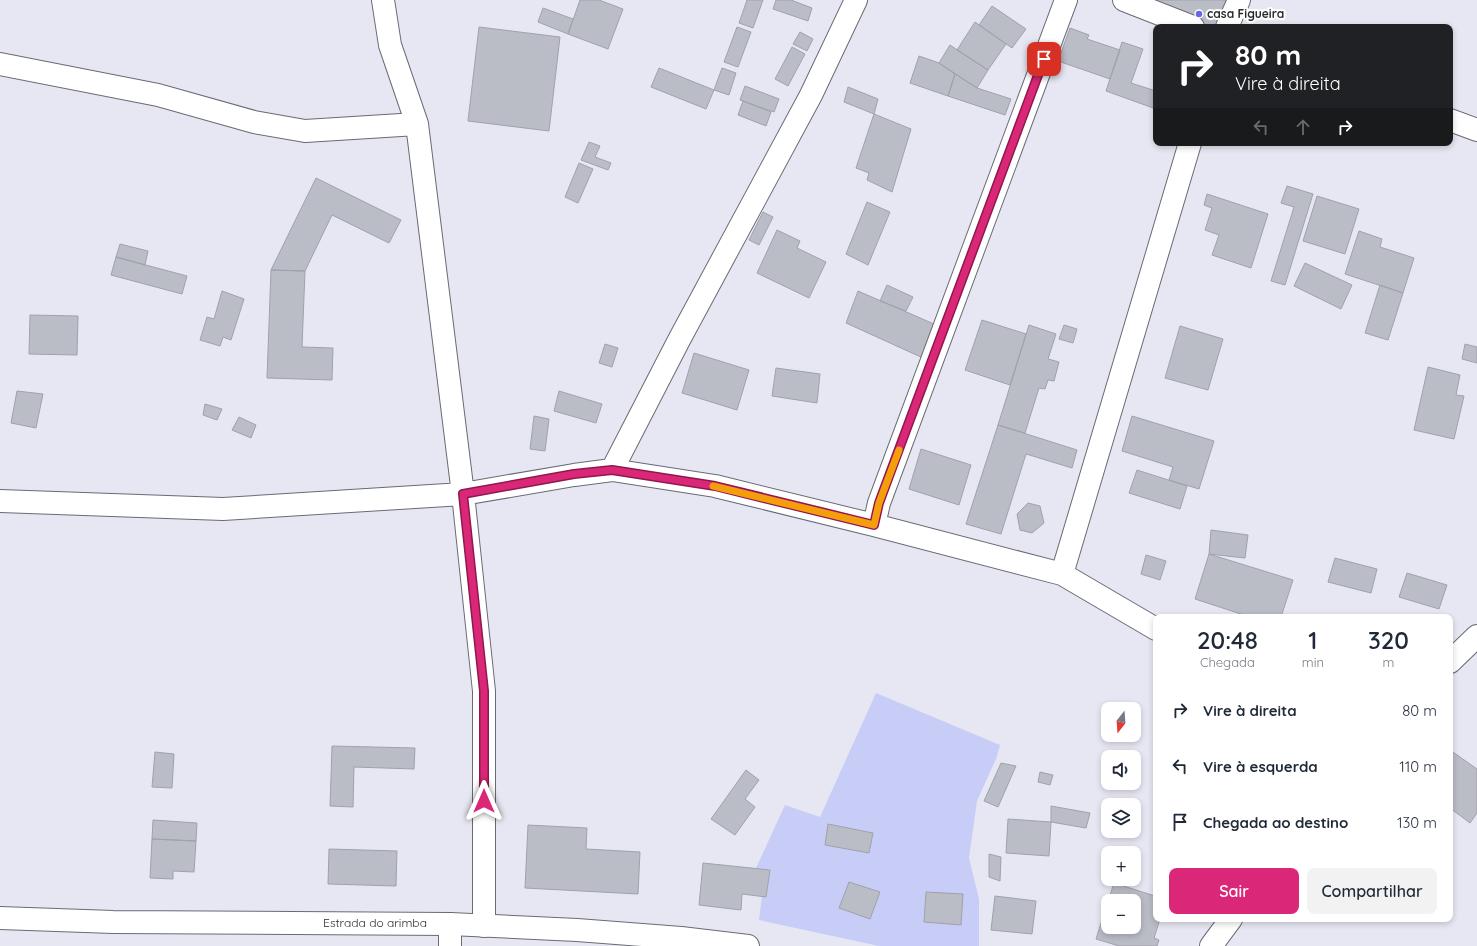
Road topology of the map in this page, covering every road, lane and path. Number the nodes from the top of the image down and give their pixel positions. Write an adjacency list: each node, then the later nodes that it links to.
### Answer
1 (383, 0): 10 (street)
2 (856, 0): 13 (street)
3 (1066, 0): 16 (street)
4 (1124, 0): 6 (street)
5 (1239, 0): 7 (street)
6 (1185, 24)
7 (1228, 24)
8 (0, 64): 10 (street)
9 (1453, 121): 11 (street)
10 (417, 124): 14 (street)
11 (1477, 130)
12 (1189, 146): 17 (street)
13 (612, 470): 14 (street); 16 (street)
14 (463, 494): 15 (street); 24 (street)
15 (0, 501)
16 (874, 525): 17 (street)
17 (1062, 574): 18 (street)
18 (1153, 627)
19 (1477, 636): 20 (street)
20 (1453, 659)
21 (0, 918): 23 (street, Estrada do arimba)
22 (1228, 922): 28 (street)
23 (450, 924): 24 (street, Estrada do arimba); 26 (street)
24 (484, 926): 25 (street, Estrada do arimba)
25 (683, 942): 27 (street, Estrada do arimba)
26 (450, 946)
27 (748, 946)
28 (1211, 946)

